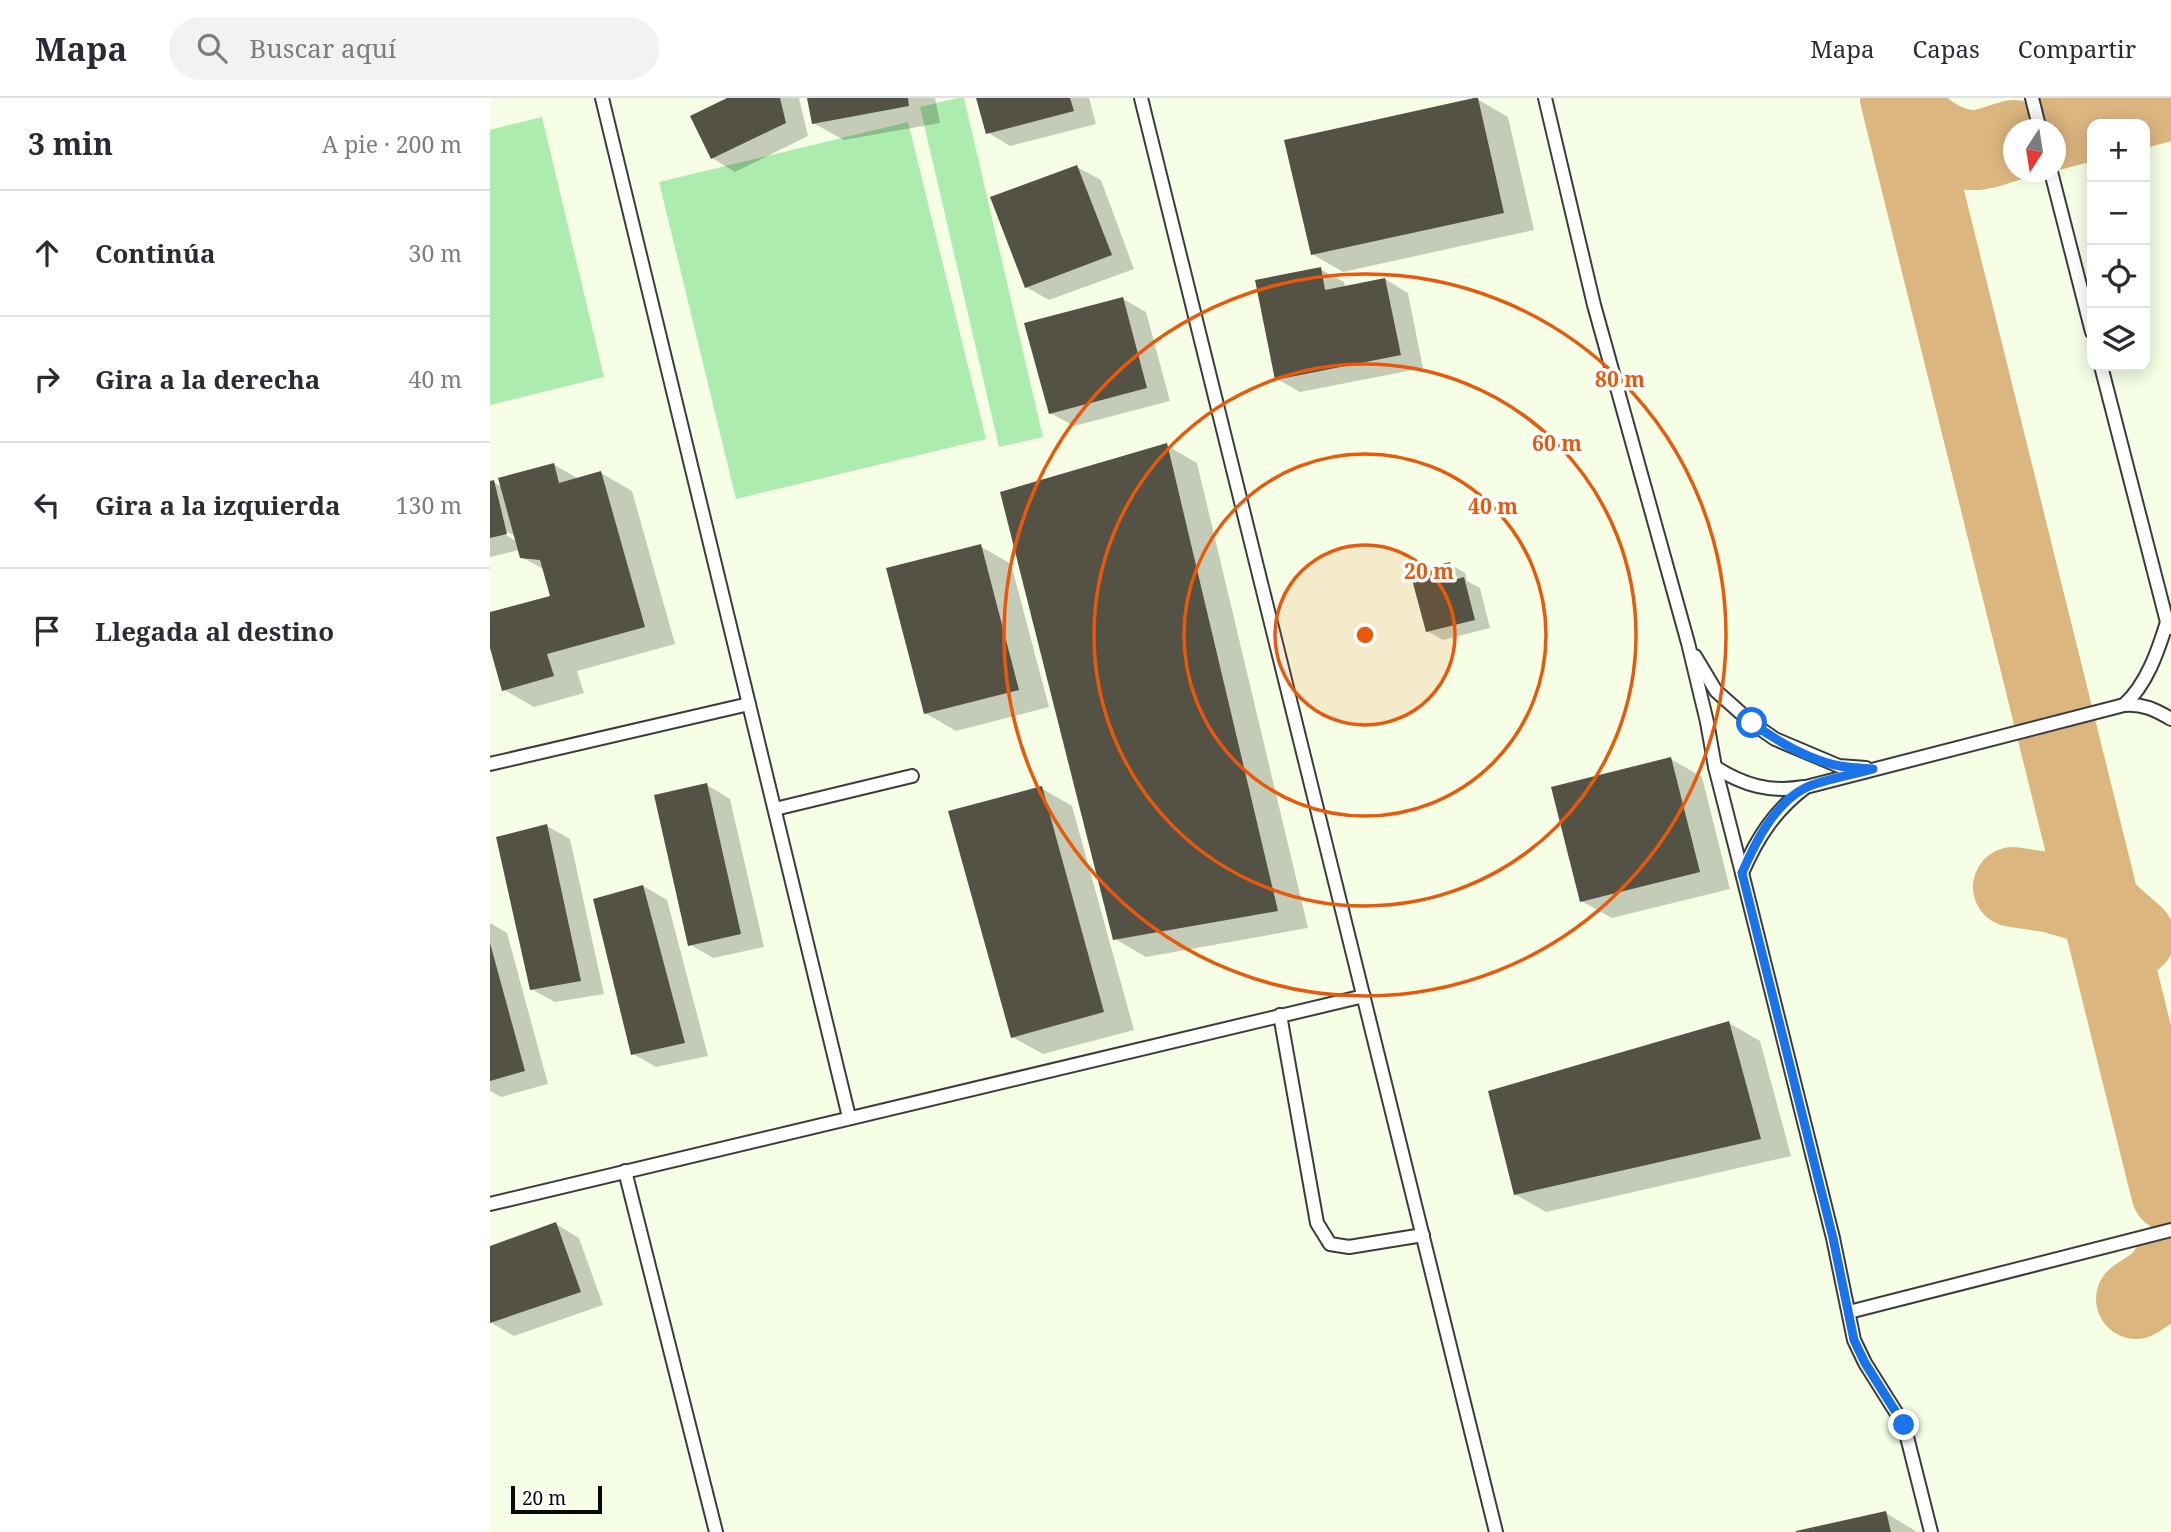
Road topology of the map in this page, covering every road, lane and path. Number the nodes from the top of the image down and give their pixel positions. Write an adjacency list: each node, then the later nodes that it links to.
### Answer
1 (602, 98): 12 (lane)
2 (1141, 98): 22 (lane)
3 (1545, 98): 11 (lane)
4 (2032, 98): 5 (lane)
5 (2037, 119)
6 (2054, 182): 7 (lane)
7 (2087, 312)
8 (2102, 371): 9 (lane)
9 (2169, 625): 10 (lane); 13 (lane)
10 (2171, 638)
11 (1688, 643): 16 (lane); 17 (lane)
12 (749, 704): 15 (lane); 20 (lane)
13 (2124, 705): 14 (lane); 17 (lane)
14 (2171, 719)
15 (490, 764)
16 (1715, 767): 19 (lane); 21 (lane)
17 (1873, 769): 19 (lane)
18 (912, 776): 20 (lane)
19 (1806, 787): 21 (lane)
20 (775, 809): 24 (lane)
21 (1742, 873): 29 (lane)
22 (1364, 996): 23 (lane); 28 (lane)
23 (1280, 1015): 24 (lane); 28 (lane)
24 (849, 1117): 25 (lane)
25 (625, 1171): 26 (lane); 30 (lane)
26 (490, 1204)
27 (2171, 1230): 29 (lane)
28 (1423, 1235): 31 (lane)
29 (1849, 1312): 32 (lane)
30 (716, 1532)
31 (1496, 1532)
32 (1931, 1532)

